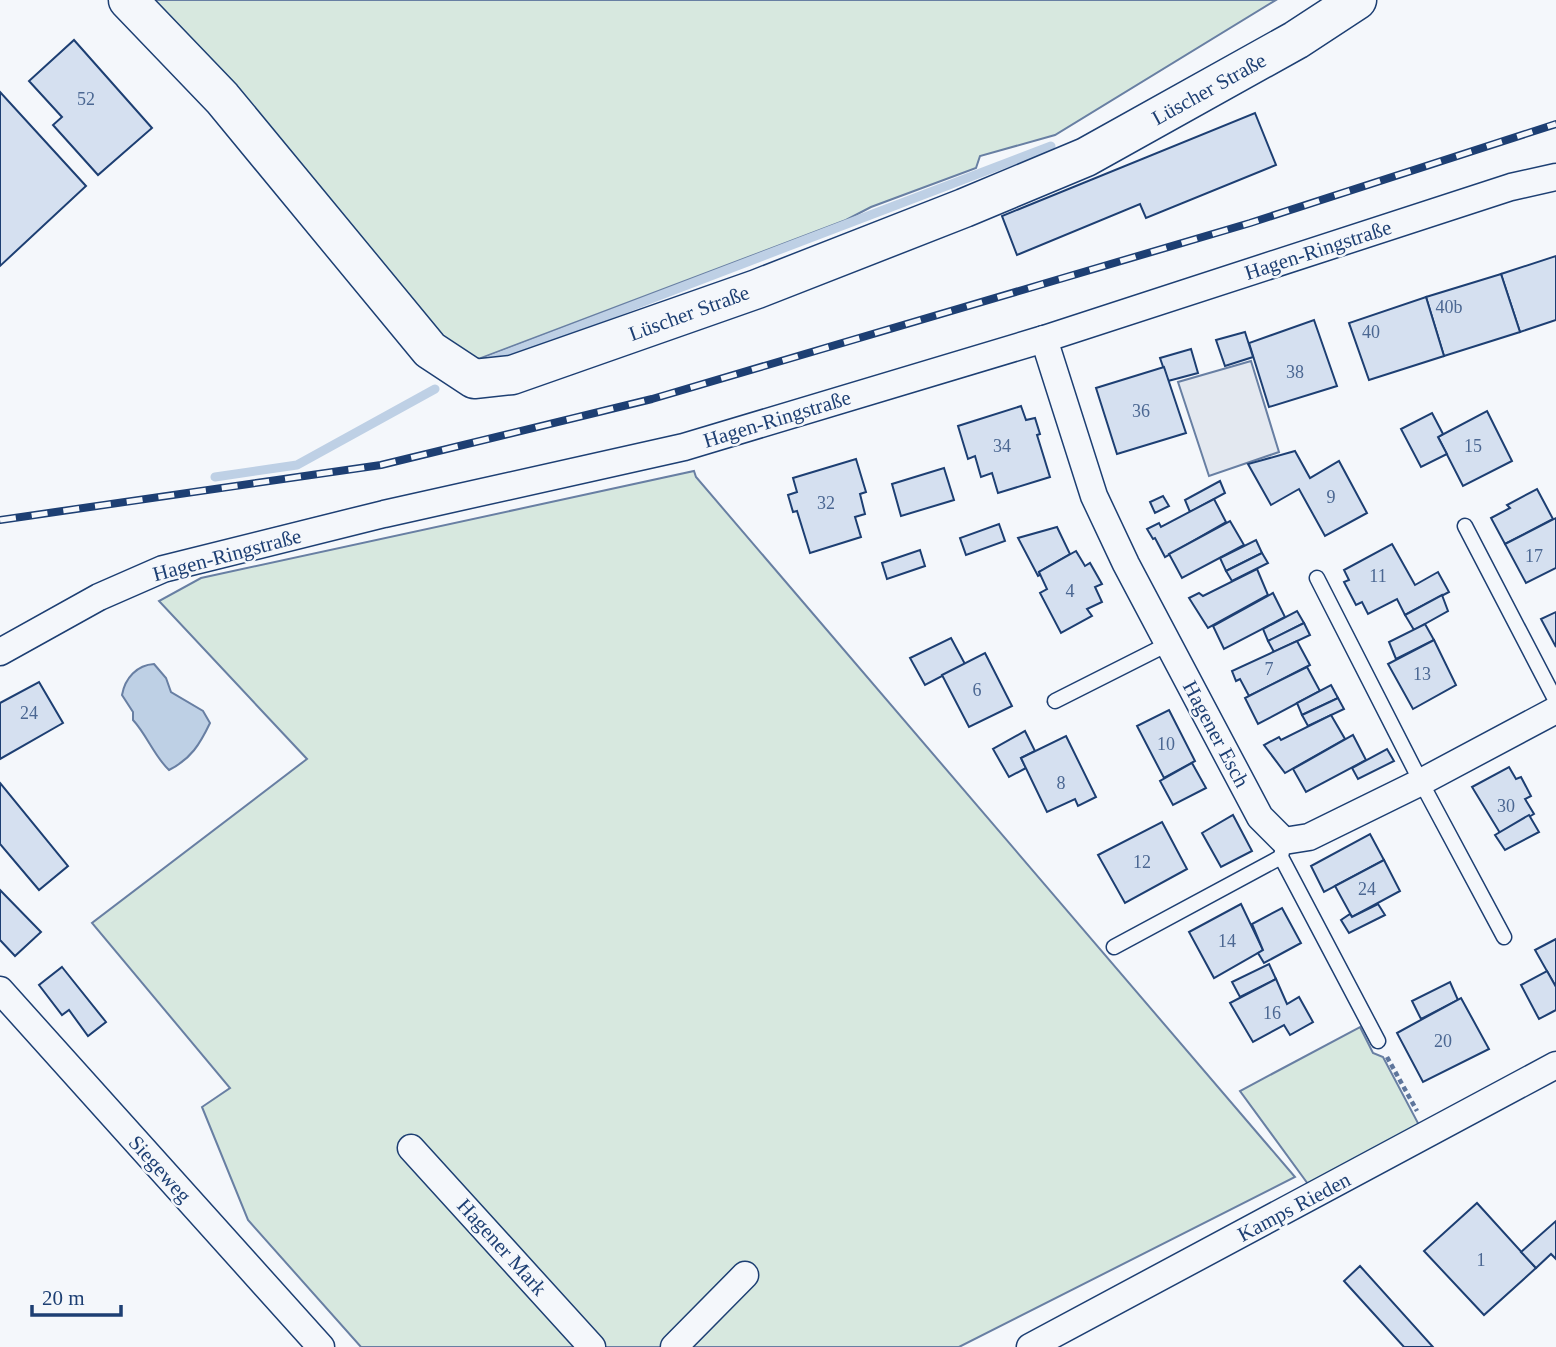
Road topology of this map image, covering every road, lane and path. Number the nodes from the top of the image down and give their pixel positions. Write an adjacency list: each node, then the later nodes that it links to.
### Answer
1 (128, 0): 2 (street, Lüscher Straße)
2 (1357, 0)
3 (1556, 177): 4 (street, Hagen-Ringstraße)
4 (1044, 339): 7 (street, Hagener Esch); 8 (street, Hagen-Ringstraße)
5 (1465, 526): 10 (lane)
6 (1317, 578): 12 (lane)
7 (1168, 644): 9 (lane); 13 (street, Hagener Esch)
8 (0, 652)
9 (1055, 701)
10 (1556, 701)
11 (1556, 710): 12 (street)
12 (1421, 782): 13 (street); 14 (lane)
13 (1282, 849): 15 (lane); 17 (lane)
14 (1504, 937)
15 (1114, 947)
16 (0, 990): 22 (street, Siegeweg)
17 (1378, 1041): 19 (path)
18 (1556, 1065): 19 (street, Kamps Rieden)
19 (1430, 1134): 25 (street, Kamps Rieden)
20 (411, 1148): 23 (street, Hagener Mark)
21 (745, 1275): 24 (street)
22 (321, 1347)
23 (592, 1347)
24 (674, 1347)
25 (1030, 1347)

